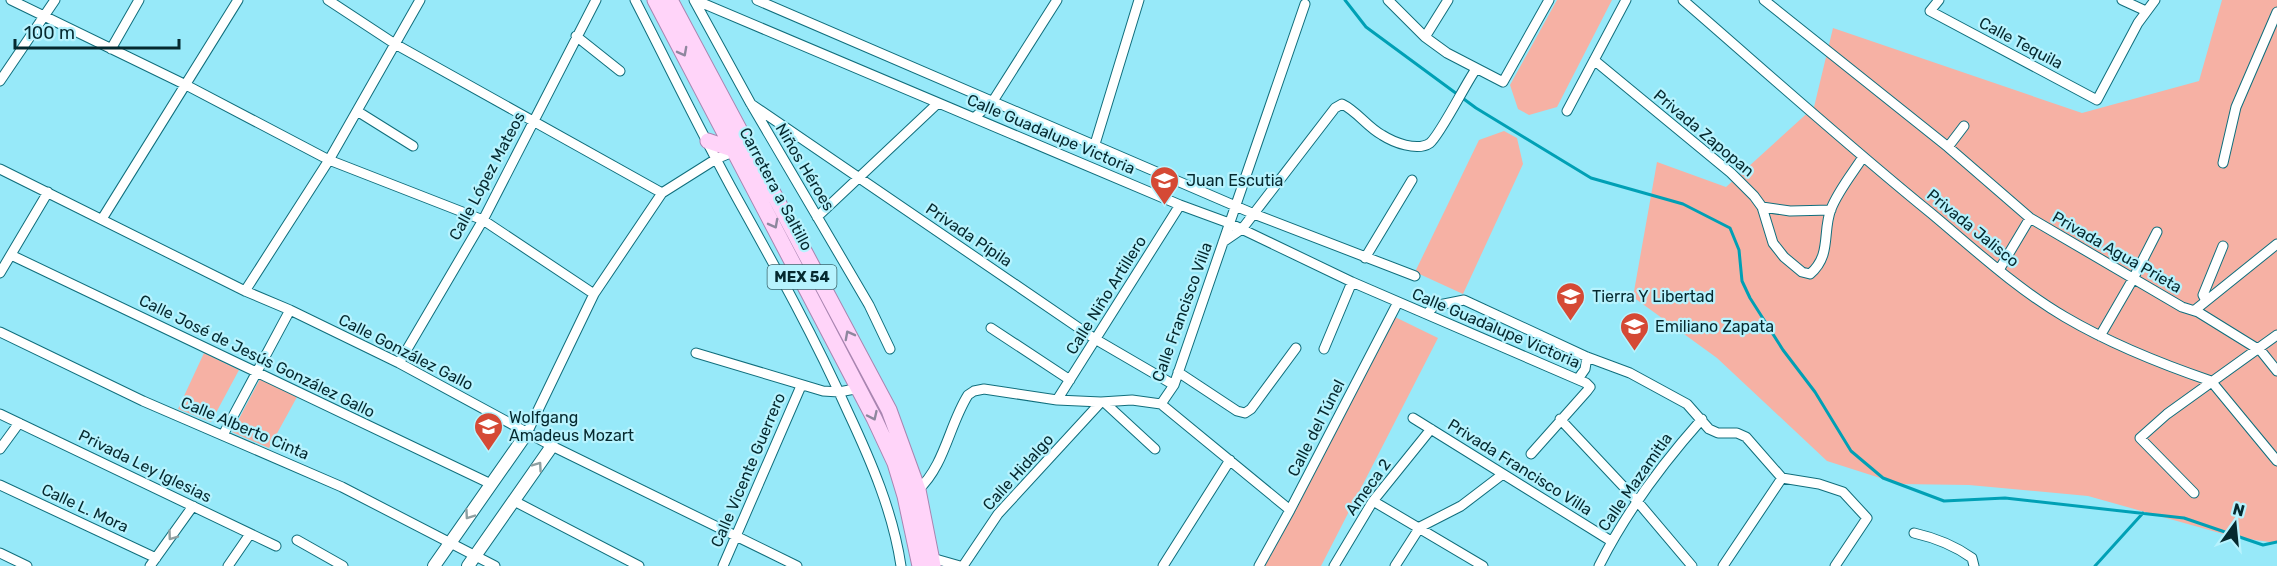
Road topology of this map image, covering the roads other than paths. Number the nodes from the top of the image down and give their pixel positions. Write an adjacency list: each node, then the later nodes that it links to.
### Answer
1 (11, 0): 27 (street)
2 (55, 0): 27 (street)
3 (139, 0): 31 (street)
4 (238, 0): 36 (street)
5 (328, 0): 30 (street)
6 (420, 0): 30 (street)
7 (596, 0): 28 (street, Calle López Mateos)
8 (635, 0): 45 (street)
9 (655, 0): 49 (main road, Carretera a Saltillo / MEX 54, one-way to 49)
10 (670, 0): 131 (main road, Carretera a Saltillo / MEX 54, one-way to 10)
11 (695, 0): 38 (street, Calle Guadalupe Victoria); 39 (street, Niños Héroes)
12 (757, 0): 37 (street, Calle Guadalupe Victoria)
13 (1057, 0): 37 (street)
14 (1139, 0): 46 (street)
15 (1388, 0): 29 (street)
16 (1448, 0): 29 (street)
17 (1549, 0): 33 (street)
18 (1626, 0): 32 (street)
19 (1683, 0): 50 (street, Privada Jalisco)
20 (1764, 0): 48 (street, Privada Agua Prieta)
21 (1939, 0): 25 (street, Calle Tequila)
22 (2122, 0): 25 (street)
23 (2155, 0): 25 (street)
24 (1305, 4): 60 (street)
25 (2146, 11)
26 (2277, 12): 53 (street)
27 (44, 16): 31 (street); 35 (street)
28 (576, 36): 34 (street); 43 (street, Calle López Mateos)
29 (1425, 37): 33 (street)
30 (395, 44): 40 (street); 43 (street)
31 (111, 49): 36 (street)
32 (1594, 60): 41 (street); 61 (street, Privada Zapopan)
33 (1476, 69): 63 (street, Calle Francisco Villa)
34 (620, 71)
35 (0, 81)
36 (186, 85): 52 (street); 66 (street)
37 (993, 101): 42 (street); 46 (street, Calle Guadalupe Victoria)
38 (938, 103): 42 (street, Calle Guadalupe Victoria); 55 (street)
39 (751, 104): 55 (street, Privada Pípila); 64 (street, Niños Héroes)
40 (357, 111): 47 (street); 52 (street)
41 (1568, 111)
42 (975, 117): 59 (street, Calle Guadalupe Victoria)
43 (533, 121): 58 (street); 67 (street, Calle López Mateos)
44 (1964, 126): 48 (street)
45 (708, 141): 49 (main road); 51 (street)
46 (1095, 144): 60 (street, Calle Guadalupe Victoria)
47 (413, 146)
48 (1948, 147): 65 (street, Privada Agua Prieta)
49 (735, 150): 51 (street); 108 (main road, Carretera a Saltillo / MEX 54, one-way to 108)
50 (1863, 157): 62 (street, Privada Zapopan); 76 (street, Privada Jalisco)
51 (716, 159): 58 (street); 109 (street)
52 (329, 160): 67 (street); 81 (street)
53 (2223, 163)
54 (0, 169): 57 (street, Calle González Gallo)
55 (859, 178): 64 (street); 92 (street, Privada Pípila)
56 (1412, 180): 75 (street)
57 (48, 192): 66 (street, Calle González Gallo); 74 (street)
58 (662, 193): 82 (street)
59 (1180, 205): 68 (street, Calle Guadalupe Victoria); 92 (street, Calle Niño Artillero)
60 (1235, 206): 63 (street, Calle Guadalupe Victoria); 68 (street)
61 (1762, 207): 62 (street); 62 (street, Privada Zapopan)
62 (1831, 210)
63 (1254, 214): 69 (street, Calle Francisco Villa); 75 (street, Calle Guadalupe Victoria)
64 (817, 217): 94 (street, Niños Héroes)
65 (2030, 218): 76 (street); 79 (street, Privada Agua Prieta)
66 (102, 219): 81 (street, Calle González Gallo)
67 (483, 220): 82 (street); 99 (street, Calle López Mateos)
68 (1229, 224): 69 (street, Calle Guadalupe Victoria); 71 (street)
69 (1242, 229): 71 (street, Calle Francisco Villa); 80 (street, Calle Guadalupe Victoria)
70 (2157, 232): 79 (street)
71 (1223, 242): 102 (street, Calle Francisco Villa)
72 (2277, 244): 83 (street)
73 (2223, 246): 83 (street)
74 (11, 255): 77 (street); 101 (street, Calle José de Jesús González Gallo)
75 (1365, 258): 78 (street, Calle Guadalupe Victoria)
76 (1999, 270): 91 (street, Privada Jalisco)
77 (0, 273)
78 (1415, 276)
79 (2133, 279): 86 (street, Privada Agua Prieta); 91 (street)
80 (1352, 282): 84 (street, Calle Guadalupe Victoria); 95 (street)
81 (245, 291): 85 (street, Calle González Gallo)
82 (594, 294): 119 (street)
83 (2206, 301): 86 (street)
84 (1398, 302): 87 (street, Calle Guadalupe Victoria); 137 (street, Calle del Túnel)
85 (290, 310): 99 (street, Calle González Gallo); 101 (street)
86 (2194, 310): 96 (street, Privada Agua Prieta)
87 (1426, 314): 98 (street); 103 (street, Calle Guadalupe Victoria)
88 (991, 328): 104 (street)
89 (0, 332): 120 (street, Calle Alberto Cinta)
90 (2277, 334): 96 (street)
91 (2100, 336): 105 (street, Privada Jalisco)
92 (1095, 339): 104 (street, Calle Niño Artillero); 106 (street, Privada Pípila)
93 (1296, 348): 102 (street)
94 (890, 349)
95 (1324, 349)
96 (2258, 349): 100 (street, Privada Agua Prieta); 105 (street)
97 (696, 353): 107 (street)
98 (1587, 357): 103 (street); 115 (street)
99 (399, 363): 119 (street, Calle González Gallo)
100 (2277, 370)
101 (257, 372): 120 (street); 129 (street, Calle José de Jesús González Gallo)
102 (1178, 372): 106 (street, Calle Francisco Villa)
103 (1578, 379): 116 (street, Calle Guadalupe Victoria)
104 (1070, 380): 110 (street, Calle Niño Artillero)
105 (2211, 381): 126 (street); 132 (street)
106 (1174, 385): 112 (street, Calle Francisco Villa)
107 (801, 386): 109 (street); 141 (street, Calle Vicente Guerrero)
108 (860, 388): 109 (street); 149 (main road, Carretera a Saltillo / MEX 54, one-way to 149)
109 (839, 392): 158 (street)
110 (1057, 400): 111 (street); 131 (street)
111 (1102, 402): 112 (street); 122 (street); 159 (street, Calle Hidalgo)
112 (1161, 404): 125 (street)
113 (0, 414): 117 (street, Privada Ley Iglesias)
114 (1413, 418): 118 (street, Privada Francisco Villa)
115 (1702, 419): 128 (street); 135 (street, Calle Mazamitla)
116 (1560, 420): 124 (street); 135 (street)
117 (19, 423): 123 (street); 136 (street, Privada Ley Iglesias)
118 (1431, 429): 127 (street, Privada Francisco Villa); 134 (street, Ameca 2)
119 (527, 433): 121 (street, Calle González Gallo); 129 (street)
120 (223, 435): 144 (street, Calle Alberto Cinta)
121 (552, 446): 133 (street, one-way to 121); 141 (street, Calle González Gallo)
122 (1155, 449)
123 (0, 450)
124 (1531, 454)
125 (1230, 460): 137 (street); 160 (street)
126 (2277, 461)
127 (1503, 474): 138 (street); 143 (street, Privada Francisco Villa)
128 (1782, 478): 167 (street); 168 (street)
129 (491, 484): 144 (street, one-way to 144)
130 (0, 485): 148 (street, Calle L. Mora)
131 (918, 490): 149 (main road, Carretera a Saltillo / MEX 54)
132 (2194, 493)
133 (514, 501): 147 (street); 155 (street)
134 (1373, 501): 138 (street); 162 (street, Ameca 2)
135 (1637, 501): 143 (street, Calle Mazamitla); 166 (street)
136 (194, 506): 140 (street, Privada Ley Iglesias); 148 (street, one-way to 148)
137 (1290, 510): 161 (street, Calle del Túnel)
138 (1420, 527): 163 (street); 164 (street)
139 (1914, 533): 169 (street)
140 (250, 534): 145 (street, Privada Ley Iglesias); 151 (street)
141 (736, 536): 156 (street, Calle Vicente Guerrero); 157 (street, Calle González Gallo)
142 (297, 540): 152 (street)
143 (1611, 541): 165 (street, Calle Mazamitla)
144 (450, 543): 147 (street, Calle Alberto Cinta); 153 (street)
145 (276, 546)
146 (0, 553): 150 (street)
147 (472, 561): 154 (street, Calle Alberto Cinta)
148 (153, 562)
149 (928, 563): 159 (street)
150 (27, 566)
151 (228, 566)
152 (343, 566)
153 (434, 566)
154 (495, 566)
155 (639, 566)
156 (723, 566)
157 (797, 566)
158 (901, 566)
159 (961, 566)
160 (1163, 566)
161 (1259, 566)
162 (1334, 566)
163 (1395, 566)
164 (1484, 566)
165 (1599, 566)
166 (1692, 566)
167 (1723, 566)
168 (1835, 566)
169 (1974, 566)

